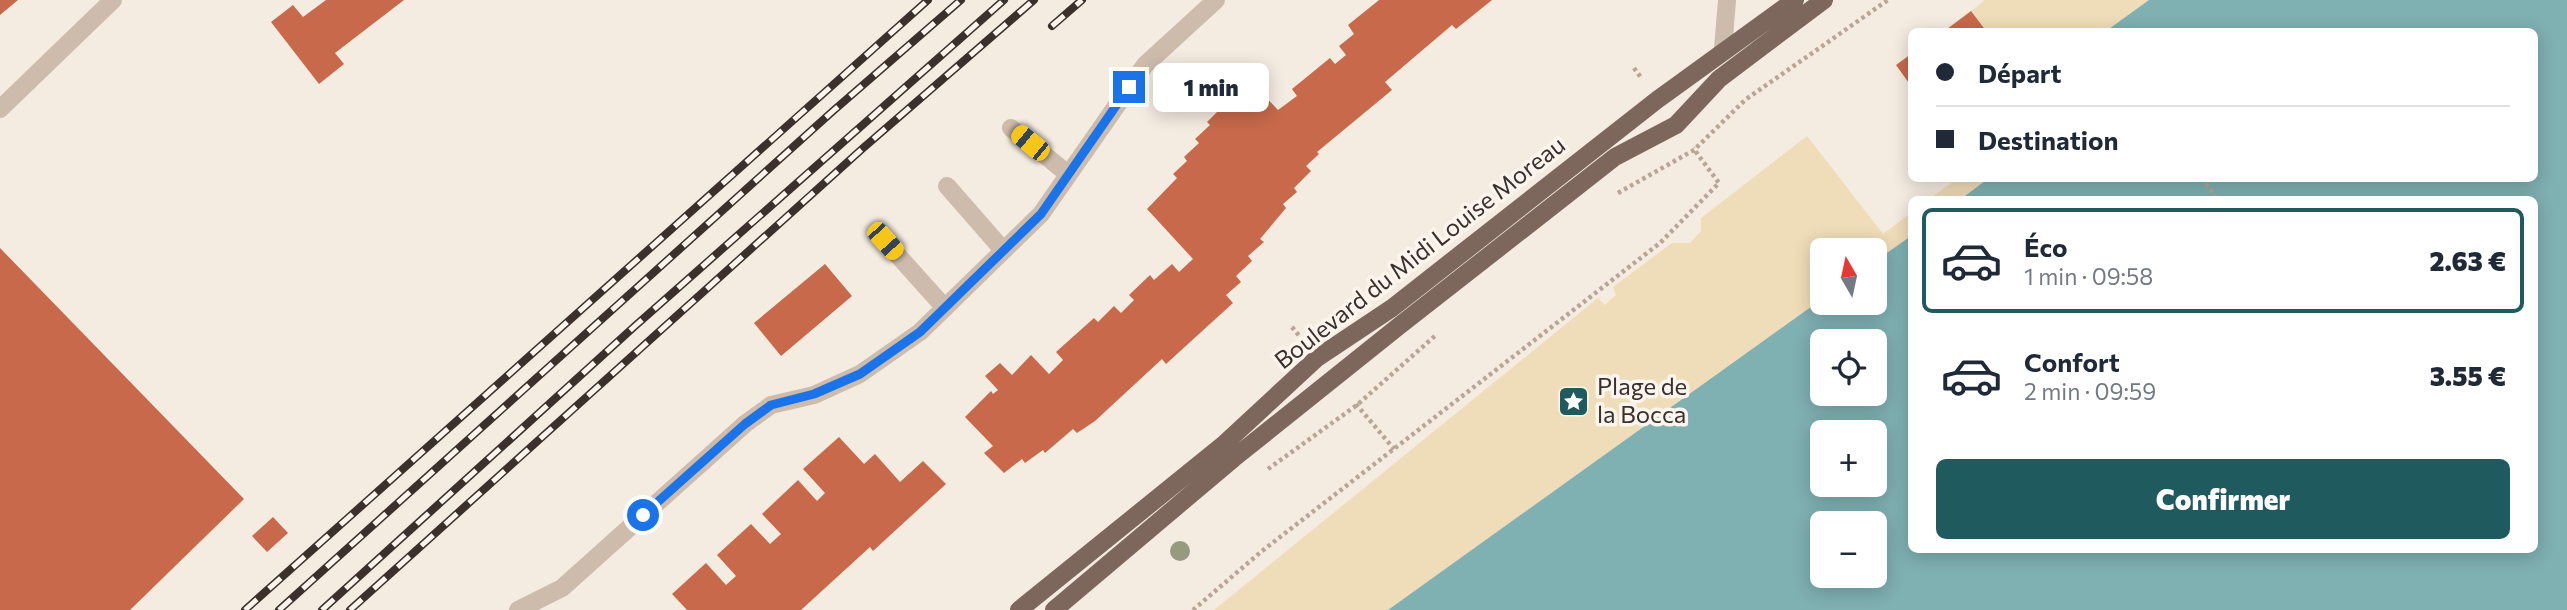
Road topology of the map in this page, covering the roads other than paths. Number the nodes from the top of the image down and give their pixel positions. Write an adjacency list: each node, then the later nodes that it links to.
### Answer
1 (113, 0): 7 (street)
2 (1216, 0): 9 (street)
3 (1727, 0): 6 (street)
4 (1824, 0): 5 (main road, Boulevard du Midi Louise Moreau)
5 (1799, 4): 6 (main road, Boulevard du Midi Louise Moreau); 16 (main road, Boulevard du Midi Louise Moreau)
6 (1723, 49): 15 (main road, Boulevard du Midi Louise Moreau)
7 (0, 110)
8 (1011, 128): 9 (street)
9 (1068, 174): 12 (street)
10 (947, 186): 12 (street)
11 (885, 241): 13 (street)
12 (1003, 250): 13 (street)
13 (945, 308): 14 (street)
14 (518, 610)
15 (1018, 610)
16 (1054, 610)

